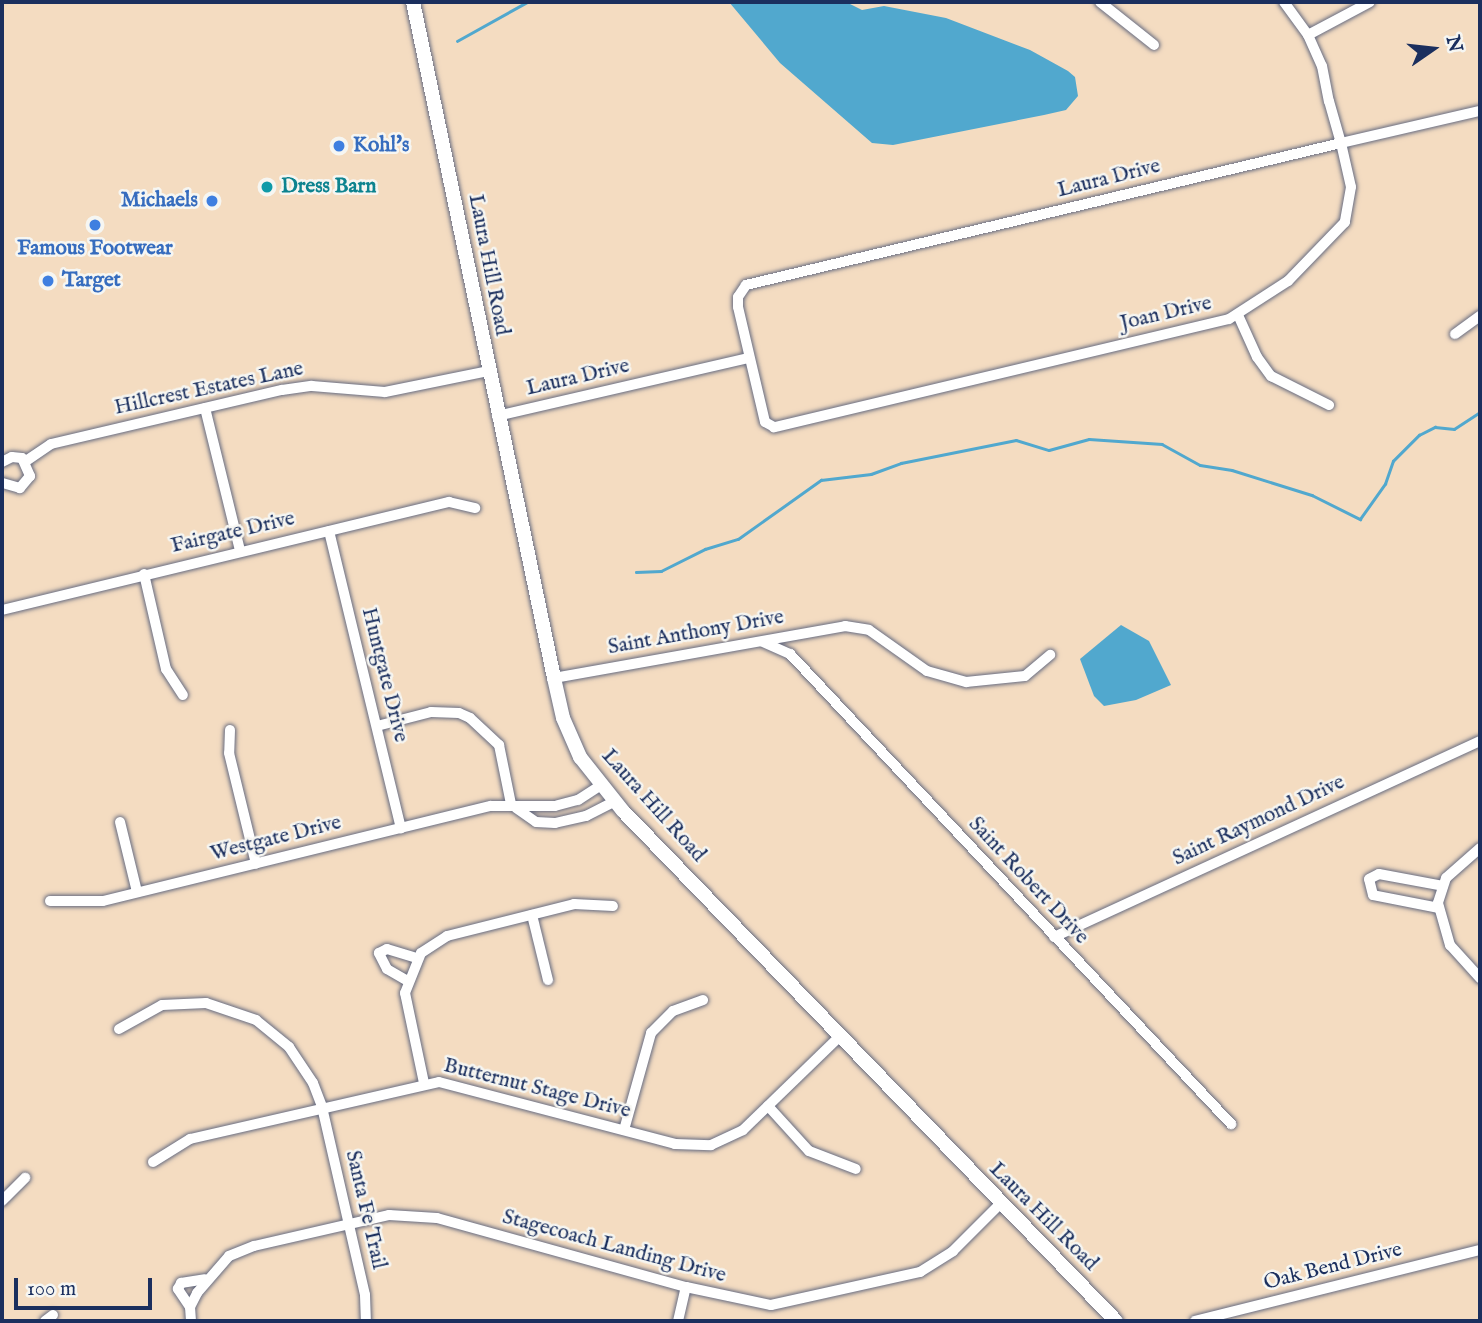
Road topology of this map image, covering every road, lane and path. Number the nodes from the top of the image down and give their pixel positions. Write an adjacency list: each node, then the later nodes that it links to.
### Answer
1 (413, 2): 13 (main road, Laura Hill Road)
2 (1100, 2): 6 (street)
3 (1284, 2): 5 (street, Joan Drive)
4 (1370, 2): 5 (street)
5 (1308, 35): 8 (street, Joan Drive)
6 (1154, 44)
7 (1480, 111): 8 (street, Laura Drive)
8 (1341, 143): 9 (street, Joan Drive); 12 (street, Laura Drive)
9 (1238, 315): 12 (street, Joan Drive); 14 (street)
10 (1480, 316): 11 (street)
11 (1455, 334)
12 (748, 358): 16 (street, Laura Drive)
13 (488, 371): 15 (street, Hillcrest Estates Lane); 16 (main road, Laura Hill Road)
14 (1329, 405)
15 (205, 408): 17 (street, Hillcrest Estates Lane); 22 (street)
16 (497, 416): 29 (main road, Laura Hill Road)
17 (26, 461): 18 (street, Hillcrest Estates Lane); 19 (street)
18 (2, 462)
19 (2, 483)
20 (475, 508): 21 (street, Fairgate Drive)
21 (329, 531): 22 (street, Fairgate Drive); 31 (street, Huntgate Drive)
22 (240, 551): 23 (street, Fairgate Drive)
23 (144, 574): 24 (street, Fairgate Drive); 30 (street)
24 (2, 610)
25 (812, 632): 26 (street, Saint Anthony Drive); 27 (street, Saint Anthony Drive); 28 (street)
26 (763, 642): 28 (street, Saint Robert Drive); 29 (street, Saint Anthony Drive)
27 (1050, 655)
28 (798, 663): 47 (street, Saint Robert Drive)
29 (554, 678): 34 (main road, Laura Hill Road)
30 (183, 695)
31 (377, 726): 36 (street); 38 (street, Huntgate Drive)
32 (230, 730): 40 (street)
33 (1480, 741): 47 (street, Saint Raymond Drive)
34 (601, 785): 35 (main road, Laura Hill Road); 36 (street, Westgate Drive)
35 (615, 801): 36 (street); 54 (main road, Laura Hill Road)
36 (511, 804): 38 (street, Westgate Drive)
37 (120, 822): 42 (street)
38 (401, 828): 40 (street, Westgate Drive)
39 (1480, 848): 41 (street)
40 (256, 864): 42 (street, Westgate Drive)
41 (1443, 886): 45 (street); 45 (street)
42 (137, 892): 43 (street, Westgate Drive)
43 (50, 901)
44 (612, 906): 46 (street)
45 (1438, 908): 49 (street)
46 (532, 915): 48 (street); 50 (street)
47 (1054, 937): 58 (street, Saint Robert Drive)
48 (417, 958): 51 (street); 51 (street)
49 (1480, 978)
50 (548, 980)
51 (406, 981): 55 (street)
52 (703, 1000): 59 (street)
53 (119, 1029): 57 (street, Santa Fe Trail)
54 (839, 1036): 56 (street, Butternut Stage Drive); 64 (main road, Laura Hill Road)
55 (424, 1083): 57 (street, Butternut Stage Drive); 59 (street, Butternut Stage Drive)
56 (768, 1106): 59 (street, Butternut Stage Drive); 61 (street)
57 (322, 1107): 60 (street, Butternut Stage Drive); 65 (street, Santa Fe Trail)
58 (1231, 1124)
59 (624, 1130)
60 (153, 1161)
61 (856, 1169)
62 (25, 1178): 63 (street)
63 (2, 1201)
64 (999, 1205): 68 (street, Stagecoach Landing Drive); 73 (main road, Laura Hill Road)
65 (349, 1224): 67 (street, Stagecoach Landing Drive); 68 (street, Stagecoach Landing Drive); 71 (street, Santa Fe Trail)
66 (1480, 1250): 74 (street, Oak Bend Drive)
67 (205, 1279): 69 (street, Stagecoach Landing Drive); 69 (street, Stagecoach Landing Drive)
68 (686, 1287): 72 (street)
69 (190, 1307): 70 (street, Stagecoach Landing Drive)
70 (191, 1321)
71 (366, 1321)
72 (678, 1321)
73 (1116, 1321)
74 (1195, 1321)

